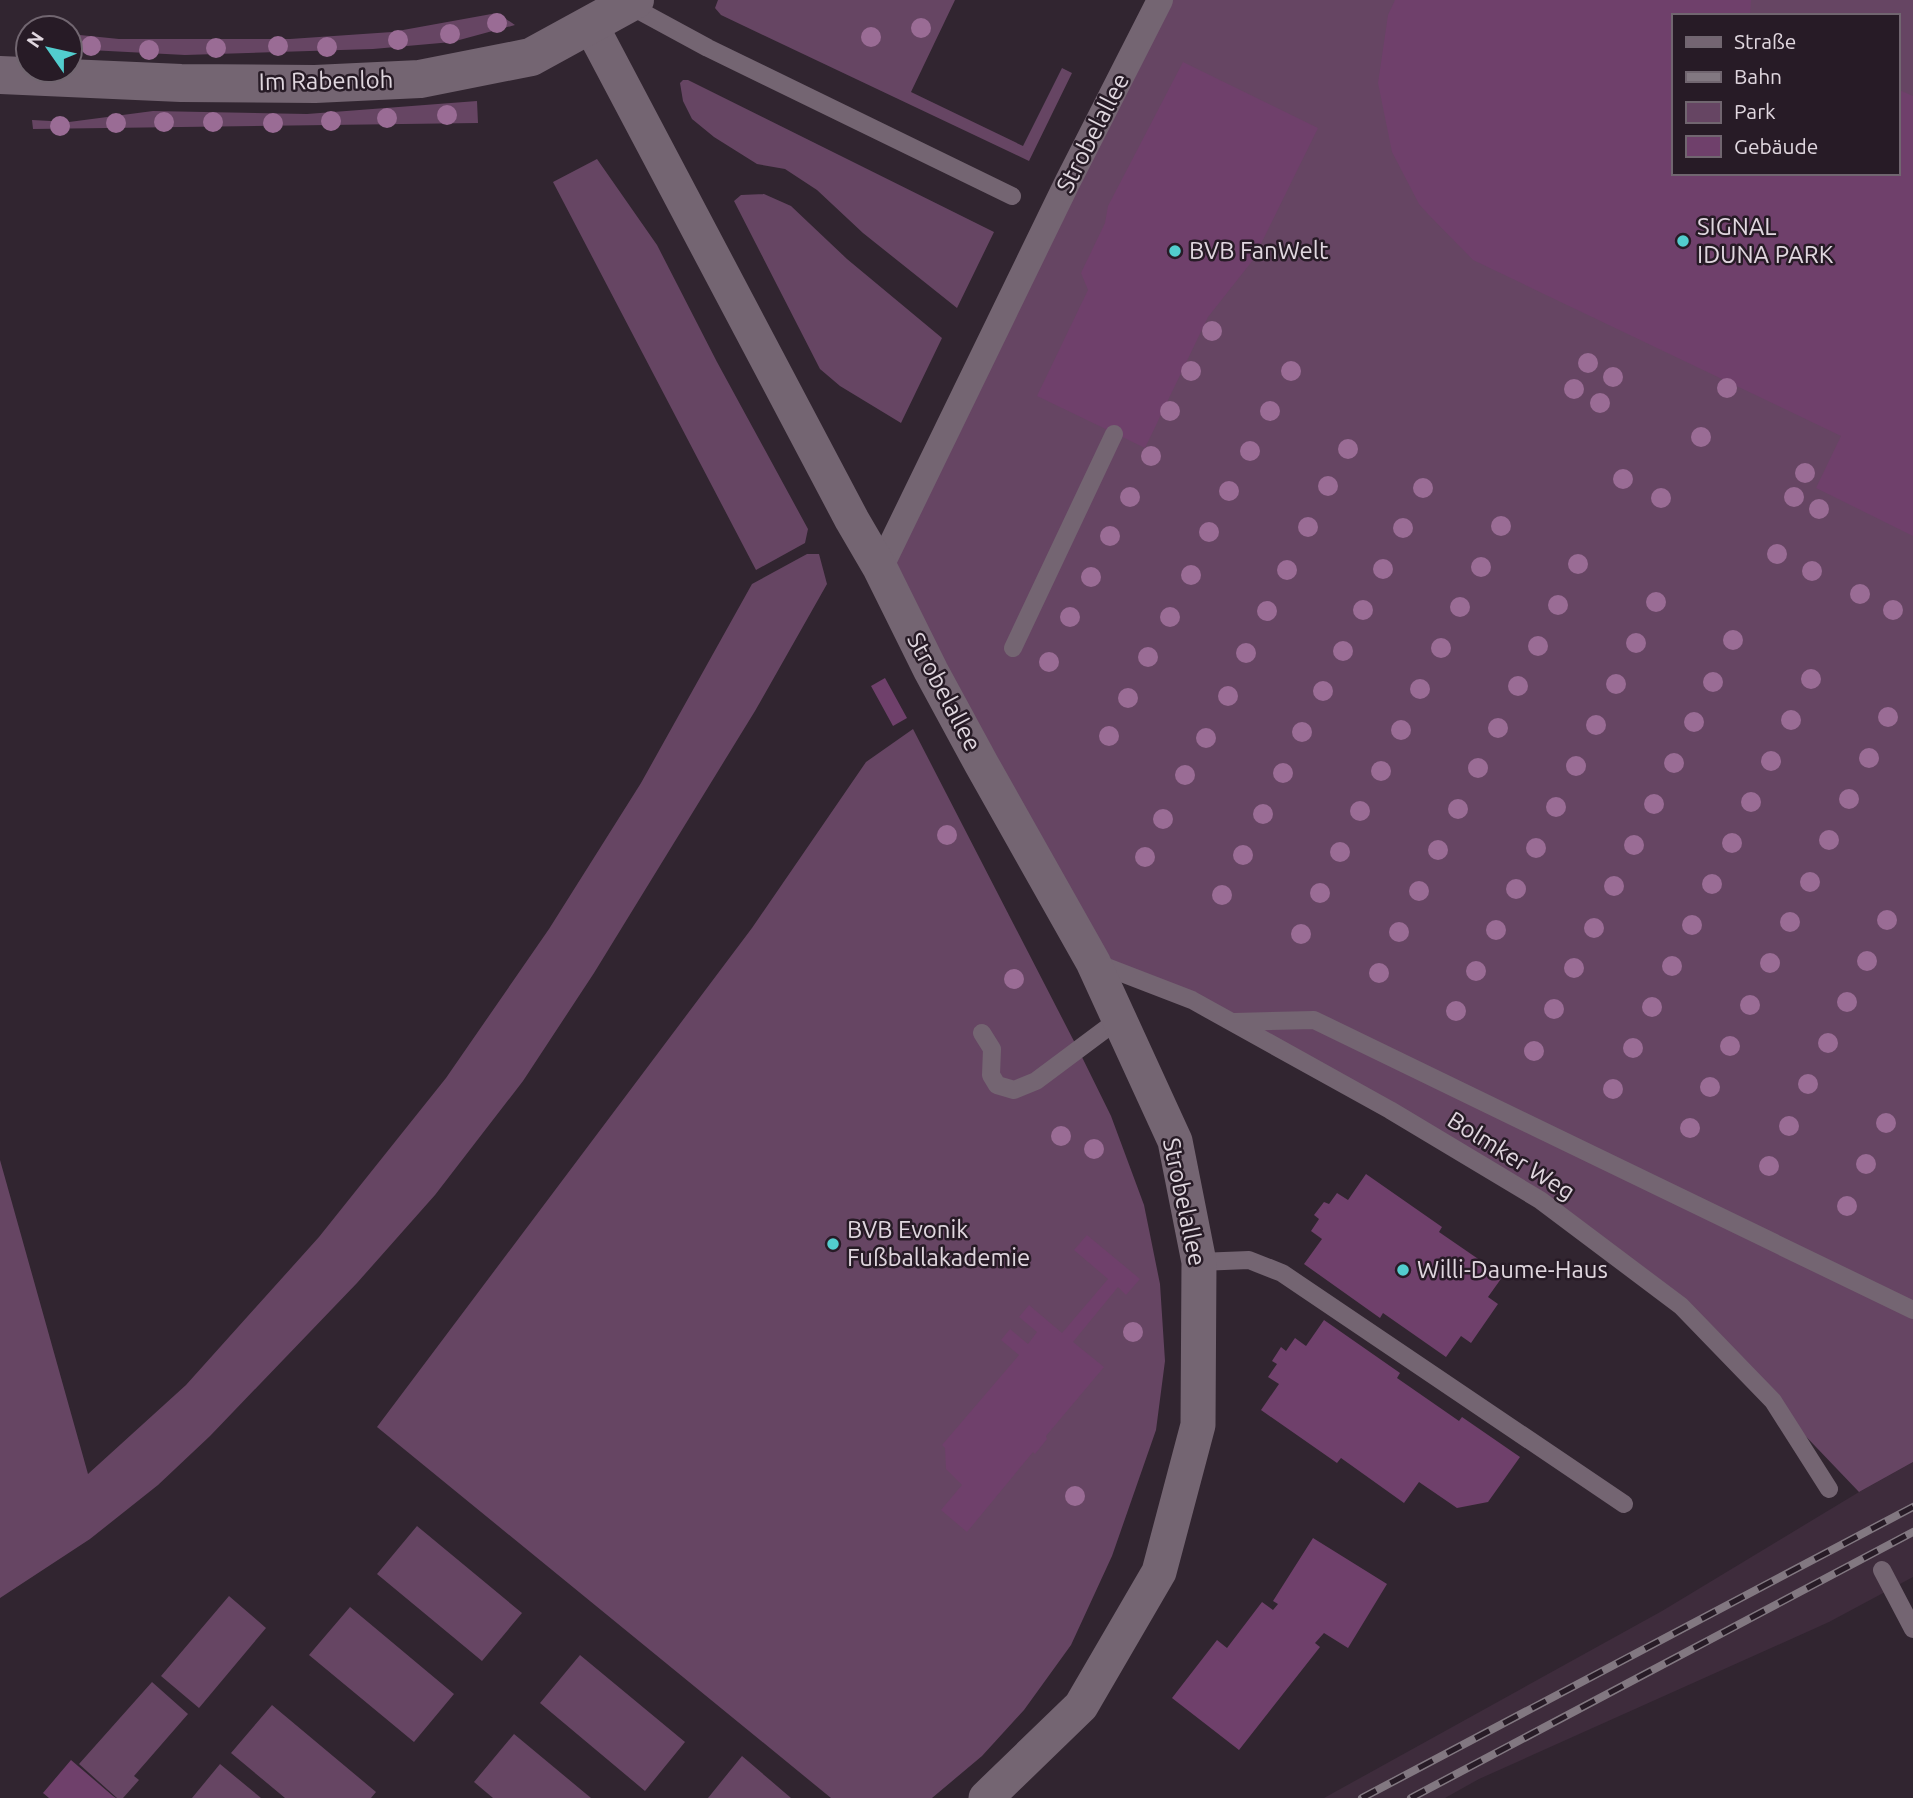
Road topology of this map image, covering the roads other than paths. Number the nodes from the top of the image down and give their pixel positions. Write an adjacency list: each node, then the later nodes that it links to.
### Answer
1 (1160, 0): 7 (street, Strobelallee)
2 (631, 2): 3 (street, Im Rabenloh); 5 (lane)
3 (590, 24): 4 (street, Im Rabenloh); 7 (street, Strobelallee)
4 (0, 75)
5 (1012, 196)
6 (1114, 434): 8 (lane)
7 (880, 568): 9 (street, Strobelallee)
8 (1013, 648)
9 (1093, 962): 10 (street, Strobelallee); 11 (lane, Bolmker Weg)
10 (1119, 1019): 12 (lane); 13 (street, Strobelallee)
11 (1231, 1022): 14 (lane); 15 (lane, Bolmker Weg)
12 (982, 1033)
13 (1199, 1262): 16 (lane); 19 (street, Strobelallee)
14 (1913, 1310)
15 (1829, 1489)
16 (1625, 1504)
17 (1882, 1570): 18 (lane)
18 (1913, 1629)
19 (986, 1798)

